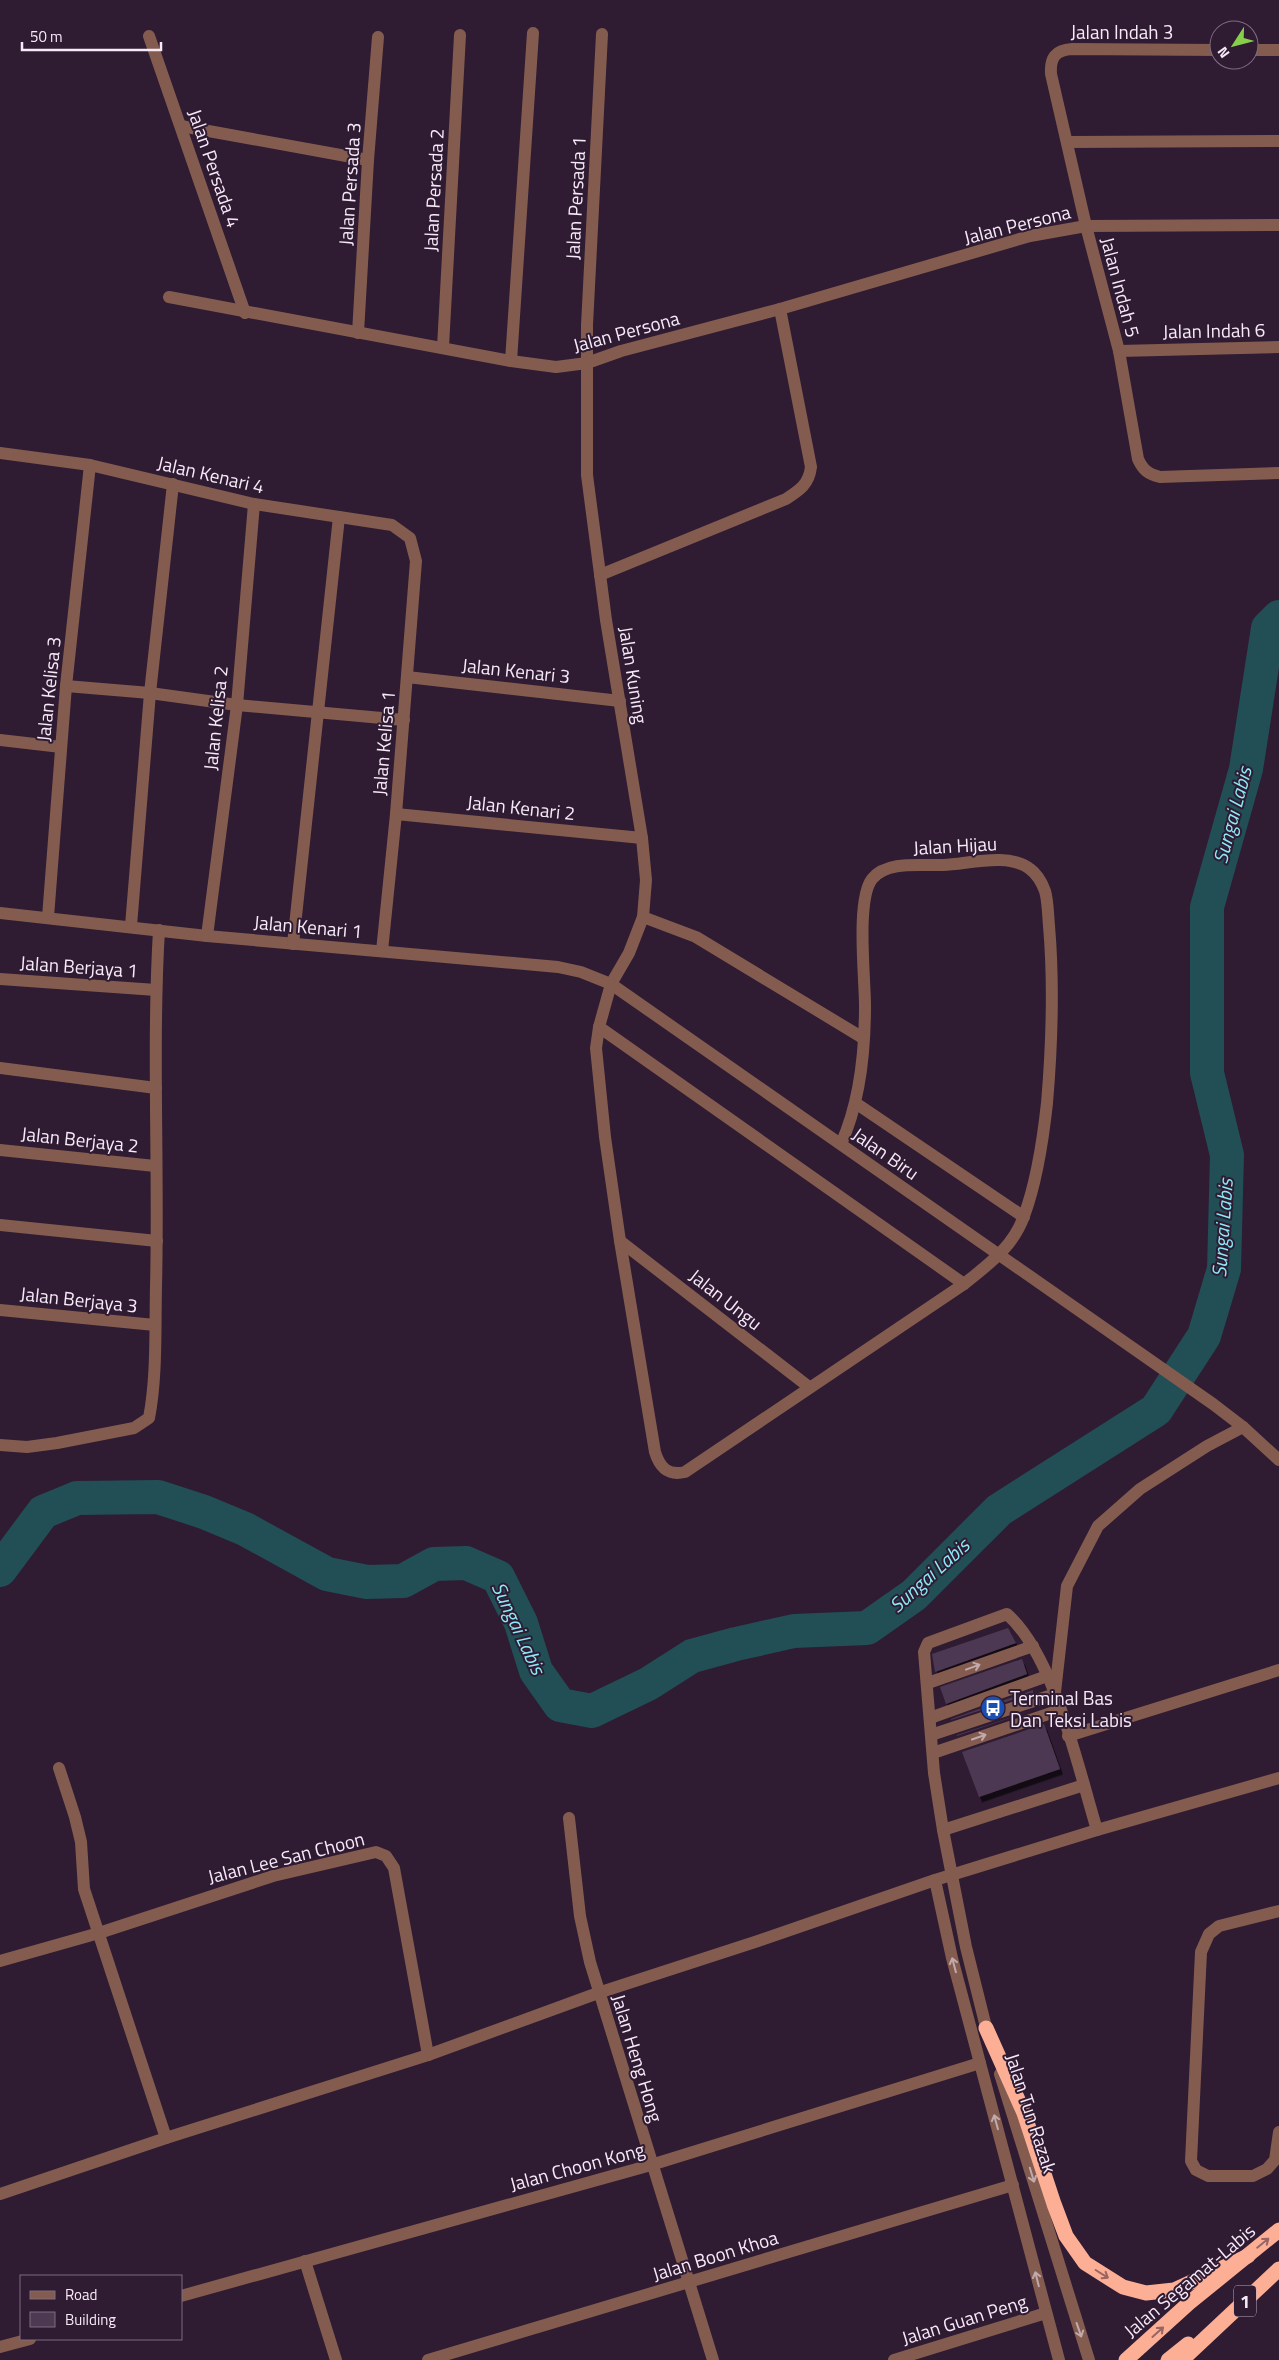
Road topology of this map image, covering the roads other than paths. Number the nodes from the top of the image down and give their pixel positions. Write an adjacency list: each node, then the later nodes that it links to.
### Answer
1 (533, 33): 22 (street)
2 (602, 34): 23 (street, Jalan Persada 1)
3 (460, 35): 19 (street, Jalan Persada 2)
4 (149, 36): 9 (street, Jalan Persada 4)
5 (378, 37): 12 (street, Jalan Persada 3)
6 (1209, 50): 11 (street, Jalan Indah 3)
7 (1259, 50): 8 (street)
8 (1279, 50)
9 (182, 126): 12 (street); 17 (street, Jalan Persada 4)
10 (1279, 141): 11 (street)
11 (1066, 142): 14 (street, Jalan Indah 3)
12 (368, 160): 18 (street, Jalan Persada 3)
13 (1279, 225): 14 (street, Jalan Indah 5)
14 (1086, 226): 16 (street, Jalan Persona); 21 (street, Jalan Indah 5)
15 (169, 297): 17 (street, Jalan Persona)
16 (780, 309): 23 (street, Jalan Persona); 31 (street)
17 (245, 312): 18 (street, Jalan Persona)
18 (358, 333): 19 (street, Jalan Persona)
19 (443, 347): 22 (street, Jalan Persona)
20 (1279, 347): 21 (street, Jalan Indah 6)
21 (1119, 351): 26 (street, Jalan Indah 5)
22 (511, 361): 23 (street, Jalan Persona)
23 (587, 363): 31 (street, Jalan Kuning)
24 (0, 453): 25 (street, Jalan Kenari 4)
25 (90, 465): 27 (street, Jalan Kenari 4); 33 (street, Jalan Kelisa 3)
26 (1279, 473)
27 (173, 484): 28 (street, Jalan Kenari 4); 34 (street)
28 (254, 504): 29 (street, Jalan Kenari 4); 36 (street, Jalan Kelisa 2)
29 (339, 517): 30 (street, Jalan Kenari 4); 37 (street)
30 (410, 538): 32 (street, Jalan Kelisa 1)
31 (600, 574): 35 (street, Jalan Kuning)
32 (407, 677): 35 (street, Jalan Kenari 3); 38 (street, Jalan Kelisa 1)
33 (66, 686): 34 (street); 40 (street, Jalan Kelisa 3)
34 (150, 693): 36 (street); 46 (street)
35 (620, 701): 42 (street, Jalan Kuning)
36 (237, 705): 37 (street); 48 (street, Jalan Kelisa 2)
37 (319, 712): 38 (street); 49 (street)
38 (404, 720): 41 (street, Jalan Kelisa 1)
39 (0, 740): 40 (street)
40 (61, 747): 44 (street, Jalan Kelisa 3)
41 (396, 814): 42 (street, Jalan Kenari 2); 50 (street, Jalan Kelisa 1)
42 (642, 838): 45 (street, Jalan Kuning)
43 (0, 913): 44 (street, Jalan Kenari 1)
44 (48, 917): 46 (street, Jalan Kenari 1)
45 (642, 917): 52 (street, Jalan Kuning); 55 (street)
46 (131, 926): 47 (street, Jalan Kenari 1)
47 (159, 930): 48 (street, Jalan Kenari 1); 53 (street)
48 (207, 936): 49 (street, Jalan Kenari 1)
49 (293, 944): 50 (street, Jalan Kenari 1)
50 (382, 951): 52 (street, Jalan Kenari 1)
51 (0, 979): 53 (street, Jalan Berjaya 1)
52 (610, 984): 54 (street, Jalan Kuning); 59 (street, Jalan Biru)
53 (156, 990): 57 (street)
54 (599, 1027): 65 (street, Jalan Kuning); 67 (street)
55 (863, 1038): 58 (street, Jalan Hijau); 62 (street, Jalan Hijau)
56 (0, 1068): 57 (street)
57 (156, 1088): 61 (street)
58 (856, 1104): 59 (street, Jalan Hijau); 62 (street)
59 (841, 1144): 66 (street, Jalan Biru)
60 (0, 1150): 61 (street, Jalan Berjaya 2)
61 (155, 1166): 64 (street)
62 (1024, 1217): 66 (street, Jalan Hijau)
63 (0, 1225): 64 (street)
64 (157, 1241): 69 (street)
65 (620, 1241): 70 (street, Jalan Ungu); 70 (street, Jalan Hijau)
66 (999, 1256): 67 (street, Jalan Hijau); 71 (street, Jalan Biru)
67 (964, 1284): 70 (street, Jalan Hijau)
68 (0, 1310): 69 (street, Jalan Berjaya 3)
69 (155, 1325): 72 (street)
70 (810, 1387)
71 (1243, 1427): 73 (street); 78 (street)
72 (0, 1445)
73 (1279, 1460)
74 (1032, 1646): 76 (street); 77 (street, one-way to 74); 77 (street, Jalan Tun Razak)
75 (1279, 1670): 82 (street)
76 (1048, 1676): 78 (street); 80 (street)
77 (928, 1683): 80 (street, Jalan Tun Razak)
78 (1055, 1694): 79 (street); 81 (street)
79 (1060, 1710): 82 (street); 83 (street, one-way to 79)
80 (930, 1718): 81 (street, Jalan Tun Razak)
81 (931, 1735): 83 (street, Jalan Tun Razak)
82 (1068, 1736): 86 (street)
83 (932, 1753): 88 (street, Jalan Tun Razak)
84 (60, 1768): 93 (street)
85 (1279, 1778): 89 (street)
86 (1084, 1785): 88 (street); 89 (street)
87 (569, 1818): 95 (street, Jalan Heng Hong)
88 (944, 1830): 90 (street, Jalan Tun Razak)
89 (1097, 1830): 90 (street)
90 (951, 1875): 91 (street); 96 (street, Jalan Tun Razak)
91 (935, 1880): 95 (street); 98 (street, Jalan Tun Razak, one-way to 91)
92 (1279, 1911): 99 (street)
93 (99, 1933): 94 (street, Jalan Lee San Choon); 97 (street, Jalan Lee San Choon); 100 (street)
94 (0, 1961)
95 (598, 1993): 97 (street); 101 (street, Jalan Heng Hong)
96 (986, 2028): 105 (highway, one-way to 105); 119 (street, Jalan Tun Razak, one-way to 119)
97 (428, 2055): 100 (street)
98 (980, 2063): 101 (street, Jalan Choon Kong); 102 (street, Jalan Tun Razak, one-way to 98)
99 (1279, 2132)
100 (166, 2138): 103 (street)
101 (651, 2165): 106 (street, Jalan Choon Kong); 108 (street, Jalan Heng Hong)
102 (1013, 2185): 108 (street, Jalan Boon Khoa); 110 (street, Jalan Tun Razak, one-way to 102)
103 (0, 2194)
104 (1279, 2230): 105 (highway, Jalan Segamat-Labis / 1, one-way to 104)
105 (1248, 2256): 120 (highway, Jalan Segamat-Labis / 1, one-way to 105)
106 (305, 2261): 109 (street, Jalan Choon Kong); 114 (street)
107 (1279, 2269): 111 (highway, 1)
108 (689, 2283): 115 (street, Jalan Boon Khoa); 116 (street, Jalan Heng Hong)
109 (182, 2296)
110 (1046, 2313): 117 (street, Jalan Guan Peng); 118 (street, Jalan Tun Razak)
111 (1208, 2332): 121 (highway); 122 (highway, 1)
112 (26, 2340): 113 (street)
113 (0, 2347)
114 (336, 2360)
115 (428, 2360)
116 (713, 2360)
117 (894, 2360)
118 (1059, 2360)
119 (1089, 2360)
120 (1126, 2360)
121 (1168, 2360)
122 (1182, 2360)

